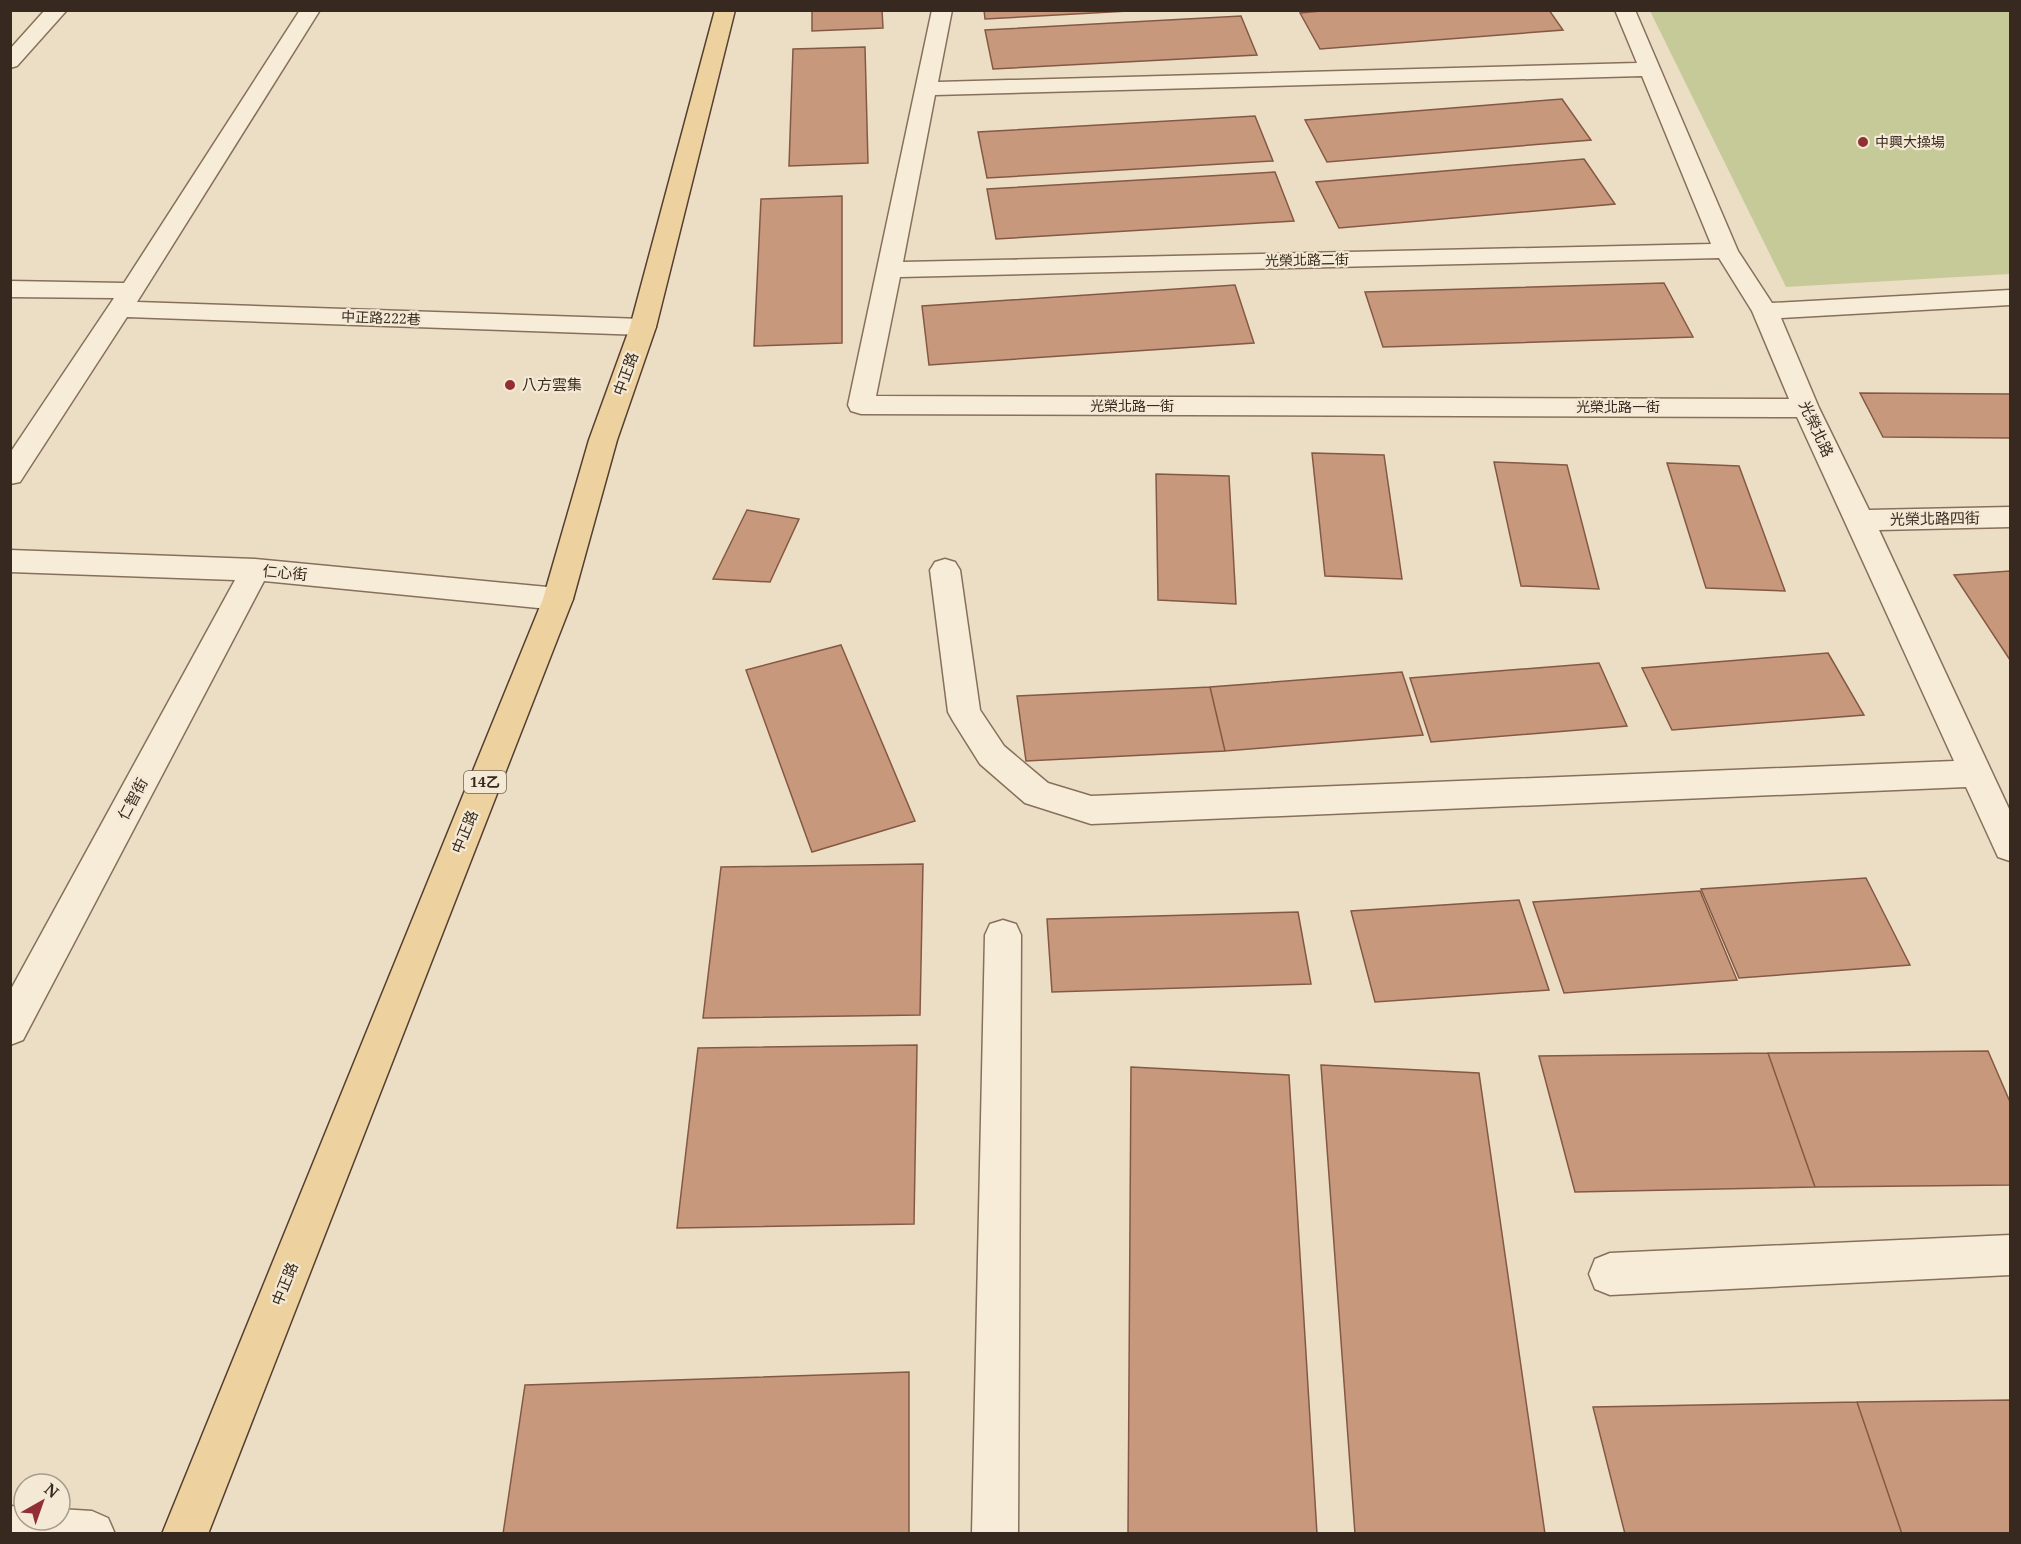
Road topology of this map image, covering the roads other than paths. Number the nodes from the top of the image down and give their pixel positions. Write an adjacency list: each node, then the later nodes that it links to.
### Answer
1 (57, 10): 6 (street)
2 (310, 10): 13 (street)
3 (725, 10): 15 (main road, 中正路 / 14乙)
4 (942, 10): 8 (street, 光榮北路一街)
5 (1625, 10): 7 (street, 光榮北路)
6 (10, 62)
7 (1649, 69): 8 (street); 9 (street, 光榮北路)
8 (926, 89): 10 (street, 光榮北路一街)
9 (1726, 250): 10 (street, 光榮北路二街); 14 (street, 光榮北路)
10 (889, 270): 16 (street, 光榮北路一街)
11 (10, 288): 13 (street, 中正路222巷)
12 (2010, 297): 14 (street)
13 (125, 300): 15 (street, 中正路222巷); 17 (street)
14 (1765, 312): 16 (street, 光榮北路)
15 (643, 327): 23 (main road, 中正路 / 14乙)
16 (1806, 408): 19 (street, 光榮北路)
17 (10, 475)
18 (2010, 517): 19 (street, 光榮北路四街)
19 (1860, 520): 24 (street, 光榮北路)
20 (10, 561): 21 (street, 仁心街)
21 (255, 570): 23 (street, 仁心街); 27 (street, 仁智街)
22 (945, 570): 24 (street)
23 (558, 599): 32 (main road, 中正路 / 14乙)
24 (1976, 773): 25 (street, 光榮北路)
25 (2010, 847)
26 (1003, 935): 33 (street)
27 (10, 1028)
28 (2010, 1255): 29 (street)
29 (1610, 1274)
30 (10, 1529): 31 (street)
31 (92, 1533)
32 (185, 1533)
33 (995, 1533)

